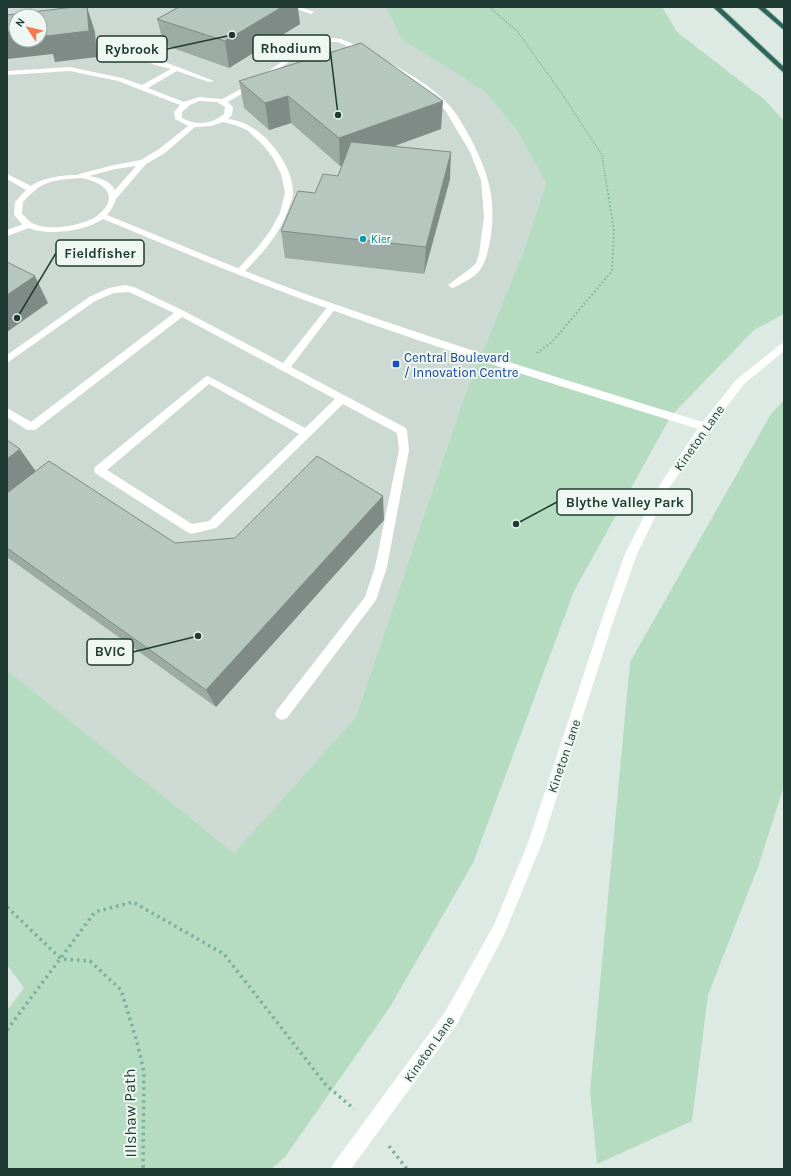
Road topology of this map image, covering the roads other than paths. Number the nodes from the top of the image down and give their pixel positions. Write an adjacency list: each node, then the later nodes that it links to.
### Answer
1 (293, 7): 4 (street)
2 (716, 7): 8 (highway)
3 (760, 7): 6 (highway)
4 (311, 12)
5 (186, 25): 7 (street)
6 (784, 28)
7 (176, 70): 10 (street); 11 (street)
8 (784, 71)
9 (7, 73): 11 (street)
10 (210, 81)
11 (143, 88): 13 (street)
12 (224, 102): 13 (street); 14 (street); 25 (street)
13 (185, 104): 15 (street)
14 (223, 120): 15 (street); 24 (street)
15 (193, 125): 16 (street)
16 (142, 162): 18 (street); 20 (street)
17 (7, 176): 19 (street)
18 (82, 176): 19 (street); 20 (street)
19 (31, 189): 22 (street)
20 (113, 197): 21 (street)
21 (102, 216): 22 (street); 24 (street)
22 (29, 225): 23 (street)
23 (7, 234)
24 (239, 272): 26 (street)
25 (452, 285)
26 (332, 307): 30 (street); 33 (street)
27 (181, 313): 29 (street); 30 (street); 32 (street)
28 (784, 346): 33 (street, Kineton Lane)
29 (7, 360)
30 (286, 368): 31 (street)
31 (342, 398): 34 (street); 35 (street)
32 (7, 412)
33 (705, 428): 36 (street, Kineton Lane)
34 (306, 433): 34 (street)
35 (282, 714)
36 (340, 1169)

